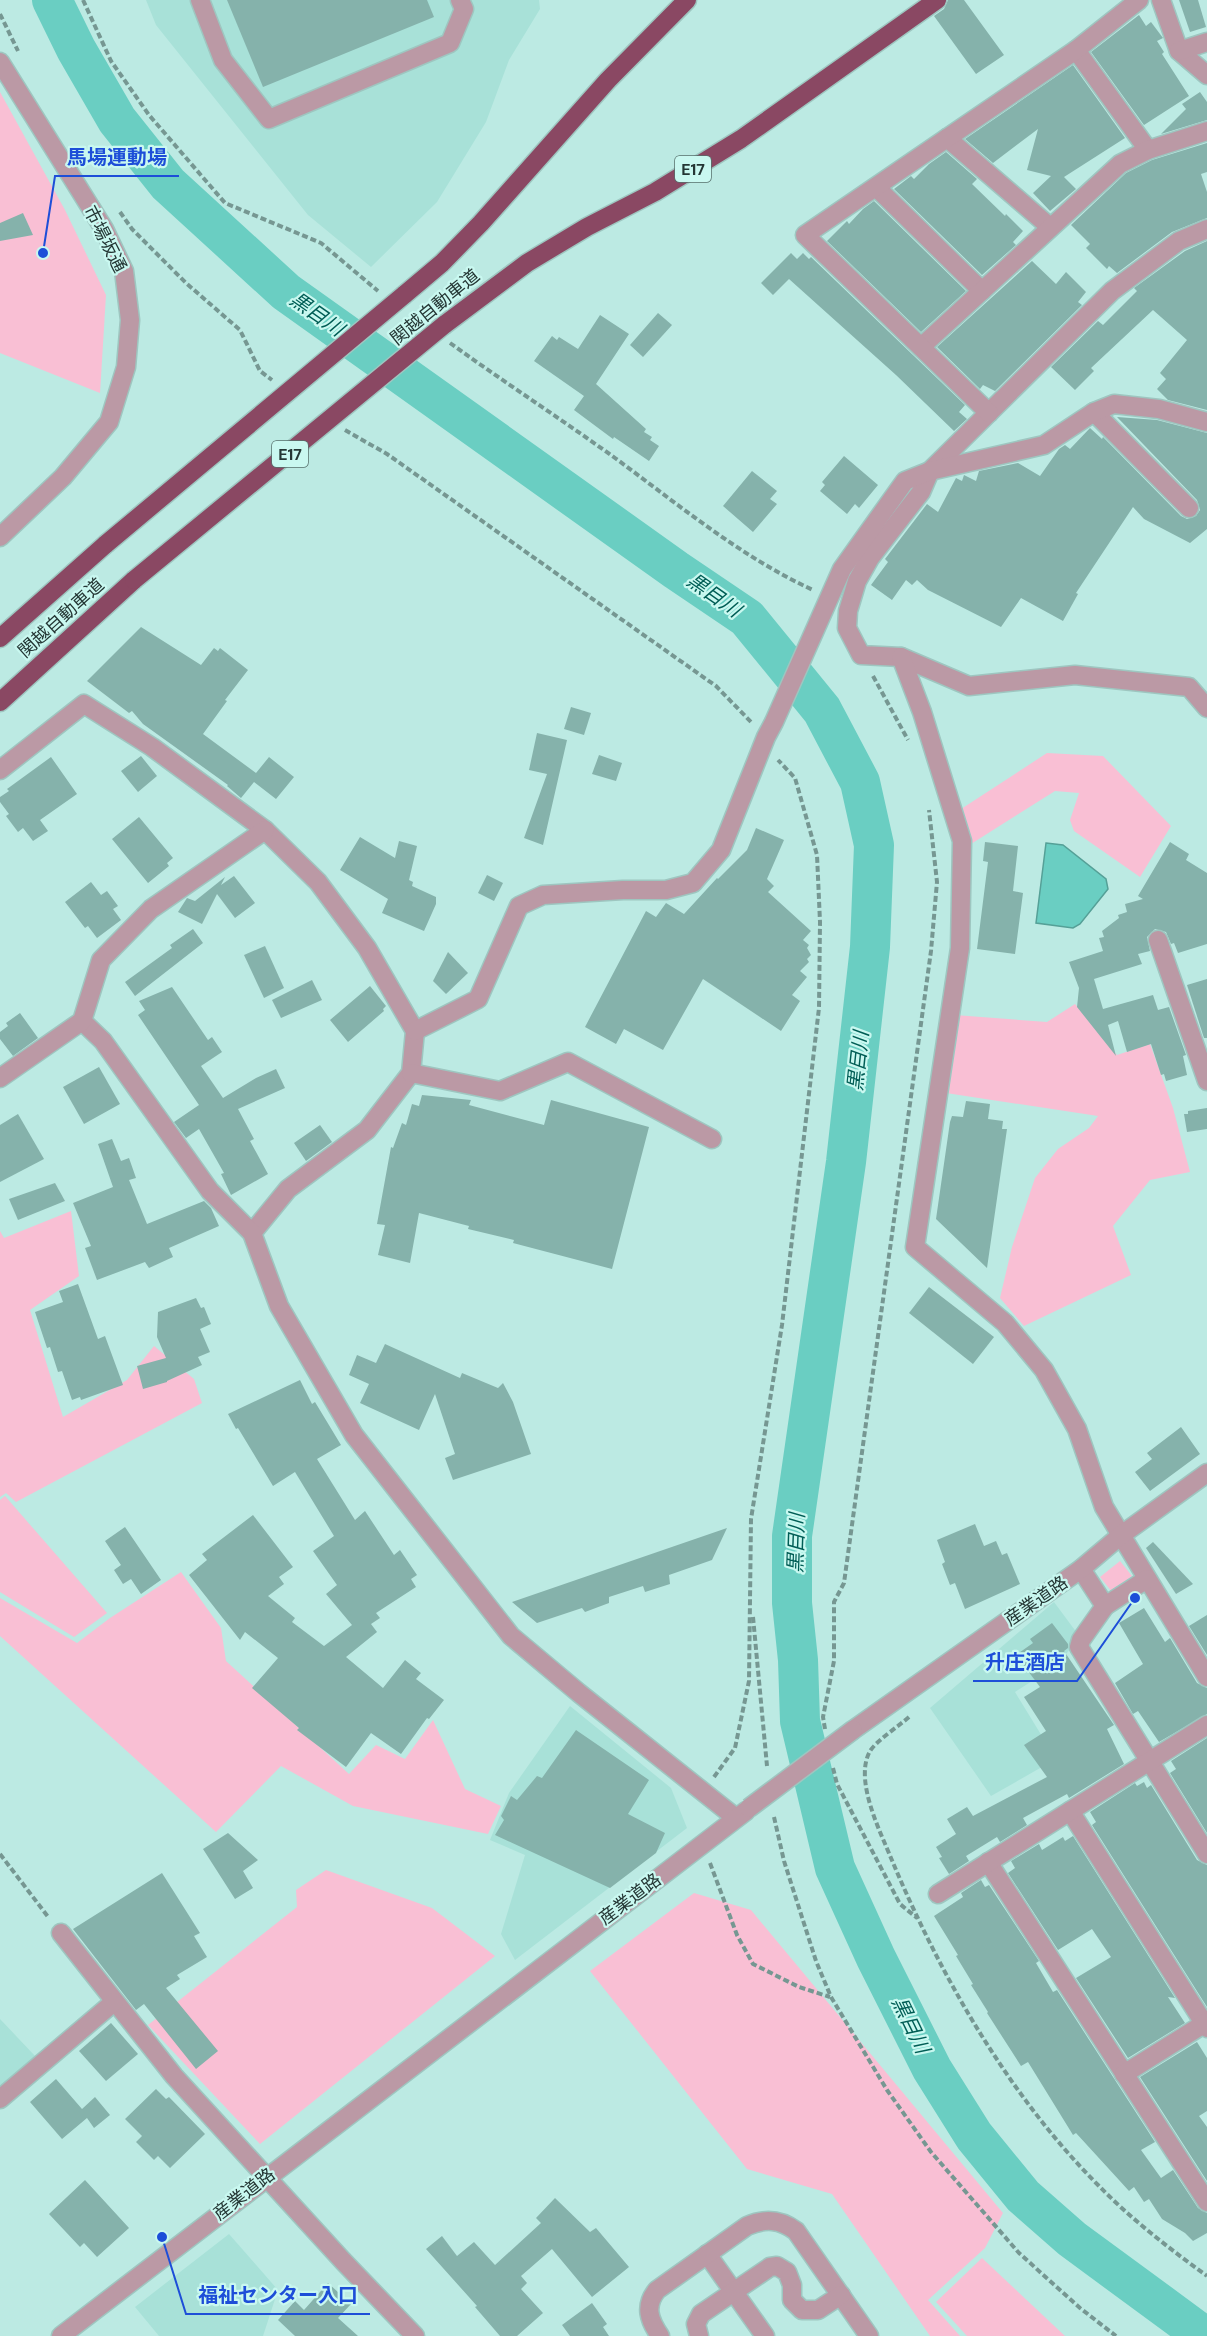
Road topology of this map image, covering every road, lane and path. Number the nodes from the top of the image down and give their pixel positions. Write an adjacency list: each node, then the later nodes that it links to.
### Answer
1 (83, 0): 19 (path)
2 (200, 0): 3 (street)
3 (460, 0)
4 (687, 0): 30 (highway, 関越自動車道, bridge)
5 (937, 0): 33 (highway, 関越自動車道 / E17, bridge)
6 (1138, 0): 9 (street)
7 (1161, 0): 10 (street)
8 (1207, 42): 10 (street)
9 (1076, 50): 14 (street); 15 (street)
10 (1179, 51): 12 (street)
11 (0, 62): 28 (street, 市場坂通)
12 (1207, 75)
13 (1207, 131): 15 (street)
14 (946, 138): 16 (street); 17 (street)
15 (1148, 150): 17 (street)
16 (876, 187): 20 (street); 21 (street)
17 (1050, 227): 20 (street)
18 (1207, 229): 24 (street)
19 (321, 243)
20 (982, 291): 21 (street)
21 (921, 347): 24 (street)
22 (499, 379): 29 (path)
23 (1094, 412): 25 (street); 26 (street); 27 (street)
24 (989, 413): 26 (street)
25 (1207, 422)
26 (930, 471): 29 (street); 31 (street)
27 (1189, 508)
28 (0, 537)
29 (826, 602): 35 (street)
30 (0, 638)
31 (861, 655): 32 (street); 36 (path)
32 (901, 657): 34 (street); 49 (street)
33 (0, 702)
34 (1207, 708)
35 (770, 730): 42 (street); 52 (path)
36 (911, 748)
37 (0, 770): 39 (street)
38 (929, 805): 56 (path)
39 (265, 830): 41 (street); 42 (street)
40 (1158, 940): 45 (street)
41 (82, 1021): 44 (street); 47 (street)
42 (415, 1031): 43 (street)
43 (411, 1073): 46 (street); 47 (street)
44 (0, 1078)
45 (1207, 1081)
46 (712, 1138)
47 (252, 1233): 61 (street)
48 (1207, 1473): 49 (street, 産業道路)
49 (1120, 1536): 50 (street, 産業道路); 51 (street)
50 (1081, 1569): 53 (street); 63 (street, 産業道路, bridge)
51 (1147, 1579): 53 (street); 54 (street)
52 (752, 1599): 60 (path); 61 (path)
53 (1105, 1606): 58 (street)
54 (1207, 1677)
55 (1207, 1725): 58 (street)
56 (827, 1740)
57 (869, 1753): 70 (path)
58 (1149, 1761): 62 (street); 67 (street)
59 (832, 1762): 70 (path)
60 (767, 1766)
61 (705, 1790): 63 (street)
62 (1070, 1811): 68 (street); 74 (street)
63 (743, 1813): 65 (street, 産業道路)
64 (774, 1817): 72 (path)
65 (702, 1845): 72 (path); 77 (street, 産業道路)
66 (0, 1854): 71 (path)
67 (1207, 1854)
68 (988, 1862): 69 (street); 75 (street)
69 (938, 1894)
70 (917, 1918): 80 (path)
71 (61, 1933): 73 (street)
72 (831, 1997): 91 (path)
73 (114, 2002): 76 (street); 77 (street)
74 (1206, 2024): 75 (street)
75 (1124, 2074): 78 (street)
76 (0, 2099)
77 (267, 2177): 85 (street, 産業道路); 86 (street)
78 (1207, 2202)
79 (707, 2254): 81 (street); 82 (street); 87 (street)
80 (1207, 2276)
81 (733, 2291): 82 (street); 83 (street); 88 (street)
82 (841, 2295): 84 (street)
83 (750, 2315): 89 (street); 90 (street)
84 (865, 2334)
85 (61, 2336)
86 (415, 2336)
87 (660, 2336)
88 (699, 2336)
89 (750, 2336)
90 (765, 2336)
91 (1116, 2336)

